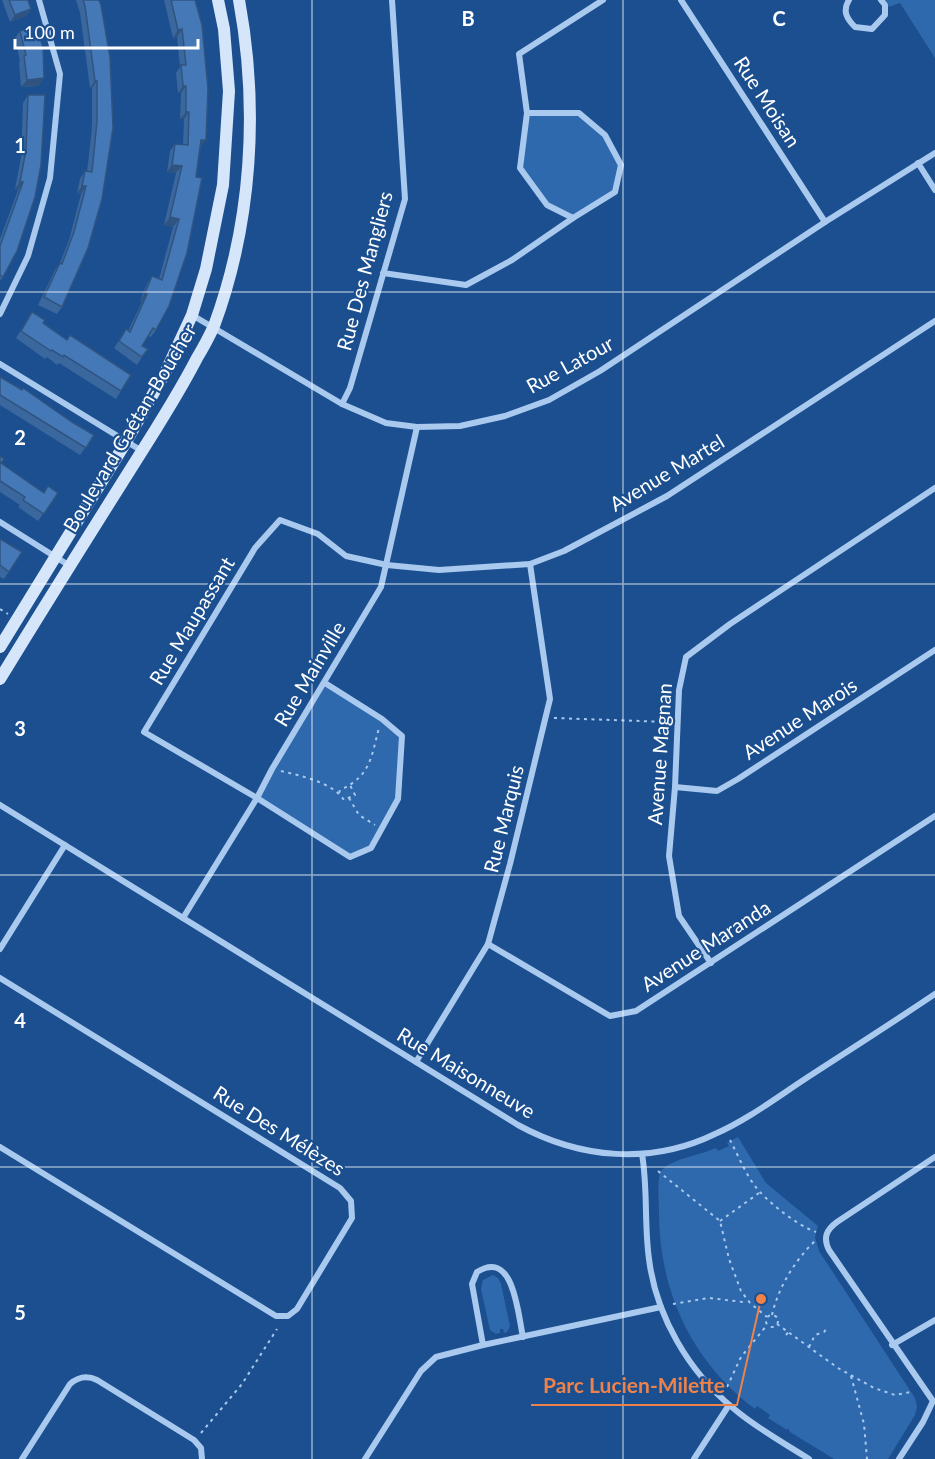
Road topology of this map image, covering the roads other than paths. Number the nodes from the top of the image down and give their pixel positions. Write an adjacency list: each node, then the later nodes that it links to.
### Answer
1 (39, 0): 16 (street)
2 (218, 0): 17 (street, Boulevard Gaétan-Boucher)
3 (239, 0): 19 (street, Boulevard Gaétan-Boucher)
4 (393, 0): 15 (street, Rue Des Mangliers)
5 (603, 0): 9 (street)
6 (681, 0): 14 (street, Rue Moisan)
7 (849, 0): 8 (street)
8 (881, 0)
9 (527, 113): 13 (street); 13 (street)
10 (935, 153): 11 (street, Rue Latour)
11 (918, 163): 12 (street); 14 (street, Rue Latour)
12 (935, 190)
13 (573, 218): 15 (street)
14 (825, 222): 22 (street, Rue Latour)
15 (383, 273): 21 (street, Rue Des Mangliers)
16 (0, 314)
17 (192, 315): 19 (street, Rue Latour); 23 (street, Boulevard Gaétan-Boucher)
18 (935, 321): 28 (street, Avenue Martel)
19 (213, 328): 21 (street, Rue Latour); 24 (street, Boulevard Gaétan-Boucher)
20 (0, 364): 23 (street)
21 (342, 404): 22 (street, Rue Latour)
22 (417, 428): 29 (street, Rue Mainville)
23 (126, 442): 24 (street); 27 (street, Boulevard Gaétan-Boucher)
24 (142, 452): 30 (street, Boulevard Gaétan-Boucher)
25 (935, 488): 35 (street, Avenue Magnan)
26 (0, 522): 27 (street)
27 (56, 556): 30 (street); 31 (street, Boulevard Gaétan-Boucher)
28 (530, 564): 29 (street, Avenue Martel); 41 (street, Rue Marquis)
29 (387, 565): 34 (street, Rue Mainville); 36 (street, Rue Maupassant)
30 (70, 566): 33 (street, Boulevard Gaétan-Boucher)
31 (0, 647)
32 (935, 650): 35 (street, Avenue Marois)
33 (0, 679)
34 (325, 683): 36 (street, Rue Mainville); 36 (street)
35 (675, 787): 43 (street, Avenue Magnan)
36 (256, 798): 40 (street, Rue Mainville)
37 (0, 805): 39 (street, Rue Maisonneuve)
38 (935, 816): 43 (street, Avenue Maranda)
39 (65, 845): 40 (street, Rue Maisonneuve); 42 (street)
40 (183, 918): 46 (street, Rue Maisonneuve)
41 (488, 944): 43 (street, Avenue Maranda); 46 (street, Rue Marquis)
42 (0, 949)
43 (711, 963)
44 (0, 978): 47 (street, Rue Des Mélèzes)
45 (935, 994): 48 (street, Rue Maisonneuve)
46 (416, 1062): 48 (street, Rue Maisonneuve)
47 (0, 1147)
48 (642, 1154): 50 (street)
49 (935, 1157): 54 (street)
50 (661, 1307): 52 (street); 56 (street)
51 (935, 1320): 54 (street)
52 (523, 1337): 53 (street); 53 (street)
53 (483, 1345): 59 (street)
54 (892, 1345): 55 (street)
55 (934, 1400): 62 (street)
56 (729, 1405): 60 (street); 61 (street)
57 (22, 1459): 58 (street)
58 (202, 1459)
59 (365, 1459)
60 (694, 1459)
61 (809, 1459)
62 (899, 1459)

